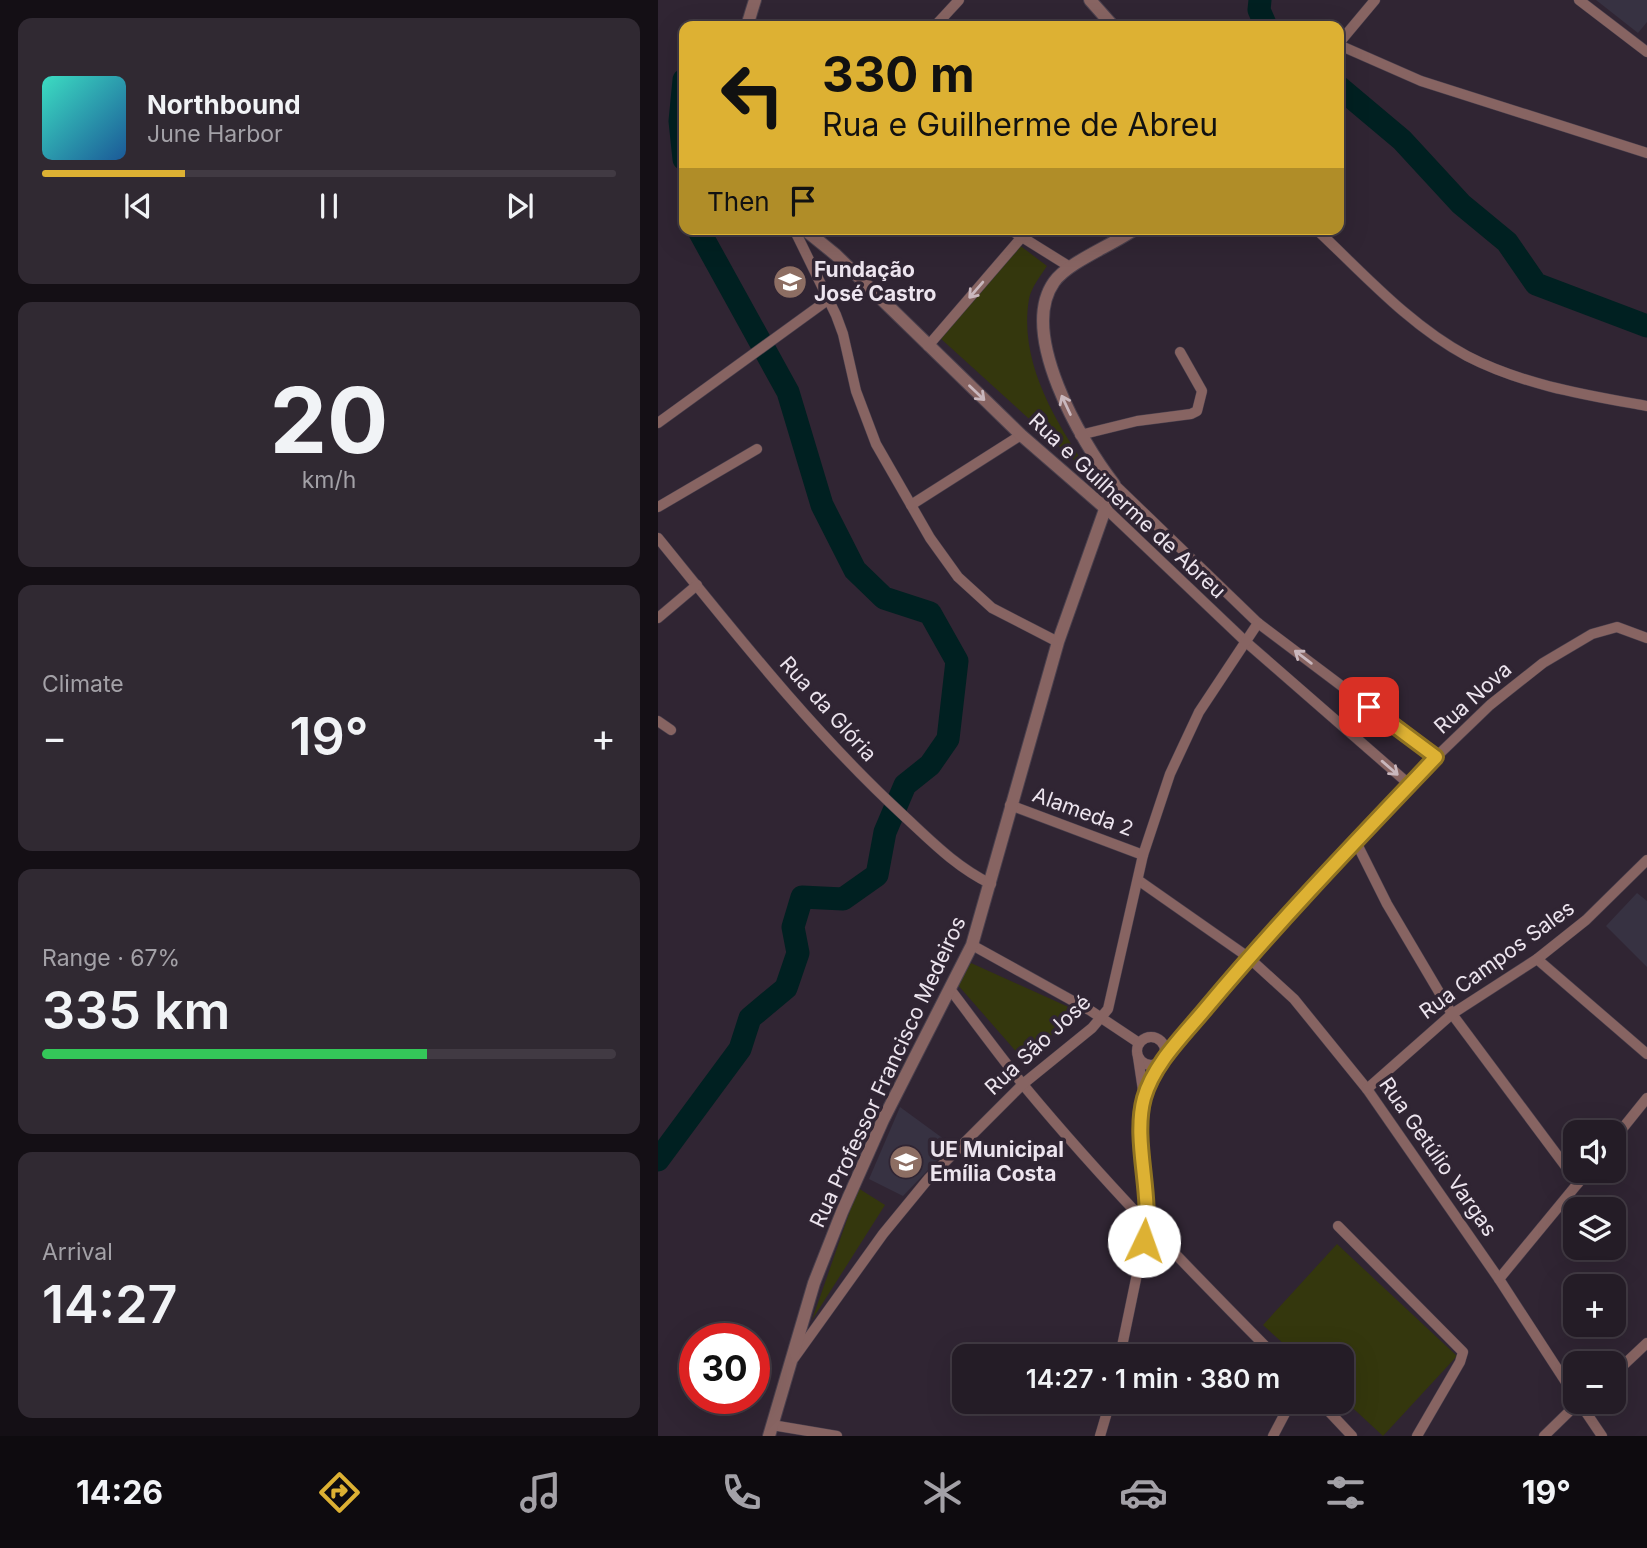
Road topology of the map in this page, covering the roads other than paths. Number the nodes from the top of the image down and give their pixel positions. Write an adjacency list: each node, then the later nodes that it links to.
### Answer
1 (755, 0): 6 (street)
2 (958, 0): 7 (street)
3 (1090, 0): 8 (street)
4 (1376, 0): 9 (street)
5 (1579, 0): 11 (street)
6 (749, 21)
7 (939, 21)
8 (1109, 21)
9 (1344, 38)
10 (1344, 46): 12 (street)
11 (1647, 52)
12 (1647, 153)
13 (797, 235): 20 (street)
14 (811, 235): 21 (street, Rua e Guilherme de Abreu)
15 (1017, 235): 18 (street)
16 (1127, 235): 19 (street)
17 (1322, 235): 23 (street)
18 (1021, 238): 19 (street); 21 (street, one-way to 21)
19 (1070, 267): 26 (street, Rua e Guilherme de Abreu, one-way to 19)
20 (829, 299): 24 (street); 29 (street)
21 (928, 346): 25 (street, Rua e Guilherme de Abreu, one-way to 25)
22 (1180, 352): 26 (street)
23 (1647, 406)
24 (658, 423)
25 (1021, 435): 29 (street); 31 (street, Rua e Guilherme de Abreu)
26 (1080, 435): 28 (street, Rua e Guilherme de Abreu)
27 (757, 449): 30 (street)
28 (1114, 484): 31 (street, Rua Professor Francisco Medeiros); 35 (street, Rua e Guilherme de Abreu)
29 (911, 505): 37 (street)
30 (658, 507)
31 (1104, 507): 37 (street, Rua Professor Francisco Medeiros); 38 (street, Rua e Guilherme de Abreu)
32 (658, 538): 33 (street, Rua da Glória)
33 (697, 585): 34 (street); 48 (street, Rua da Glória)
34 (658, 618)
35 (1258, 623): 38 (street, Rua São José); 41 (street, Rua e Guilherme de Abreu, one-way to 35)
36 (1647, 638): 41 (street, Rua Nova)
37 (1058, 642): 43 (street, Rua Professor Francisco Medeiros)
38 (1246, 642): 42 (street, Rua e Guilherme de Abreu, one-way to 42); 45 (street, Rua São José)
39 (658, 721): 40 (street)
40 (671, 730)
41 (1436, 757): 42 (street, Rua Nova)
42 (1410, 785): 44 (street, Rua Nova)
43 (1010, 805): 45 (street, Alameda 2); 48 (street, Rua Professor Francisco Medeiros)
44 (1356, 842): 50 (street, Rua Nova); 53 (street)
45 (1143, 855): 47 (street, Rua São José)
46 (1647, 860): 51 (street, Rua Campos Sales)
47 (1138, 880): 50 (street); 54 (street, Rua São José)
48 (991, 884): 49 (street, Rua Professor Francisco Medeiros)
49 (972, 945): 52 (street, Rua Professor Francisco Medeiros); 54 (street)
50 (1248, 957): 56 (street, Rua Nova); 62 (street, Rua Getúlio Vargas)
51 (1537, 959): 53 (street, Rua Campos Sales); 58 (street)
52 (950, 989): 61 (street); 74 (street, Rua Professor Francisco Medeiros)
53 (1452, 1014): 62 (street, Rua Campos Sales); 66 (street)
54 (1101, 1018): 57 (street); 61 (street, Rua São José)
55 (1156, 1038): 56 (street); 57 (street); 60 (street)
56 (1179, 1041): 60 (street, Rua Nova)
57 (1139, 1043): 59 (street)
58 (1647, 1054)
59 (1138, 1056): 60 (street); 64 (street)
60 (1162, 1061): 64 (street, Rua Nova)
61 (1023, 1084): 67 (street); 74 (street, Rua São José)
62 (1367, 1089): 69 (street, Rua Getúlio Vargas)
63 (1647, 1098): 65 (street)
64 (1144, 1099): 67 (street, Rua Nova)
65 (1626, 1124)
66 (1578, 1184): 69 (street)
67 (1147, 1226): 71 (street, Rua Nova); 72 (street)
68 (1338, 1226): 86 (street)
69 (1499, 1279): 75 (street, Rua Getúlio Vargas)
70 (1647, 1343): 73 (street)
71 (1122, 1344)
72 (1263, 1344)
73 (1626, 1363)
74 (786, 1370): 81 (street, Rua Professor Francisco Medeiros)
75 (1563, 1377)
76 (1106, 1414): 83 (street)
77 (1285, 1414): 84 (street)
78 (1331, 1414): 85 (street)
79 (1567, 1414): 87 (street)
80 (1587, 1414): 88 (street)
81 (770, 1430): 82 (street)
82 (837, 1436)
83 (1100, 1436)
84 (1273, 1436)
85 (1352, 1436)
86 (1417, 1436)
87 (1544, 1436)
88 (1602, 1436)

